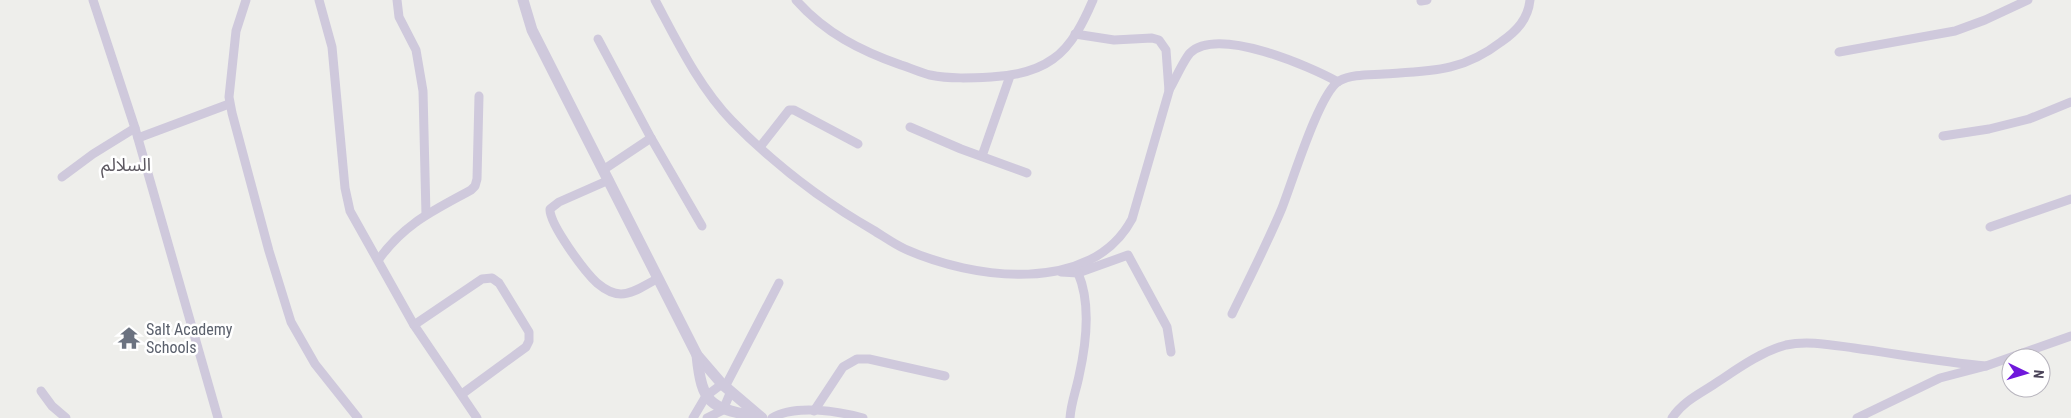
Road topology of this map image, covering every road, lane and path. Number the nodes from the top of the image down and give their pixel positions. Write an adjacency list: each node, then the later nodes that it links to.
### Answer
1 (92, 0): 21 (street)
2 (246, 0): 19 (street)
3 (319, 0): 36 (street)
4 (397, 0): 33 (street)
5 (523, 0): 28 (street)
6 (655, 0): 26 (street)
7 (796, 0): 14 (street)
8 (1093, 0): 11 (street)
9 (1530, 0): 15 (street)
10 (2028, 0): 13 (street)
11 (1075, 34): 14 (street); 16 (street)
12 (598, 39): 24 (street)
13 (1839, 52)
14 (1010, 76): 27 (street)
15 (1338, 82): 16 (street); 41 (street)
16 (1169, 91): 37 (street)
17 (479, 96): 33 (street)
18 (2071, 102): 22 (street)
19 (229, 104): 23 (street); 56 (street)
20 (910, 127): 27 (street)
21 (135, 128): 23 (street); 30 (street)
22 (1943, 136)
23 (138, 138): 55 (street)
24 (651, 138): 28 (street); 34 (street)
25 (858, 144): 26 (street)
26 (760, 147): 37 (street)
27 (982, 156): 29 (street)
28 (603, 170): 31 (street)
29 (1027, 172)
30 (62, 177)
31 (608, 180): 39 (street); 39 (street)
32 (2071, 199): 35 (street)
33 (426, 215): 36 (street)
34 (702, 226)
35 (1990, 227)
36 (378, 259): 42 (street)
37 (1059, 272): 38 (street)
38 (1078, 273): 44 (street); 63 (street)
39 (657, 279): 45 (street)
40 (779, 283): 48 (street)
41 (1232, 314)
42 (414, 326): 50 (street); 50 (street)
43 (2071, 336): 46 (street)
44 (1171, 352)
45 (697, 355): 48 (street); 51 (street)
46 (1986, 366): 64 (street); 65 (street)
47 (945, 376): 53 (street)
48 (726, 387): 51 (street); 52 (street); 60 (street)
49 (41, 391): 54 (street)
50 (462, 394): 57 (street)
51 (706, 396): 52 (street); 58 (street)
52 (724, 410): 59 (street); 60 (street)
53 (814, 411): 61 (street); 62 (street)
54 (66, 418)
55 (218, 418)
56 (358, 418)
57 (477, 418)
58 (692, 418)
59 (706, 418)
60 (761, 418)
61 (772, 418)
62 (863, 418)
63 (1070, 418)
64 (1672, 418)
65 (1857, 418)

